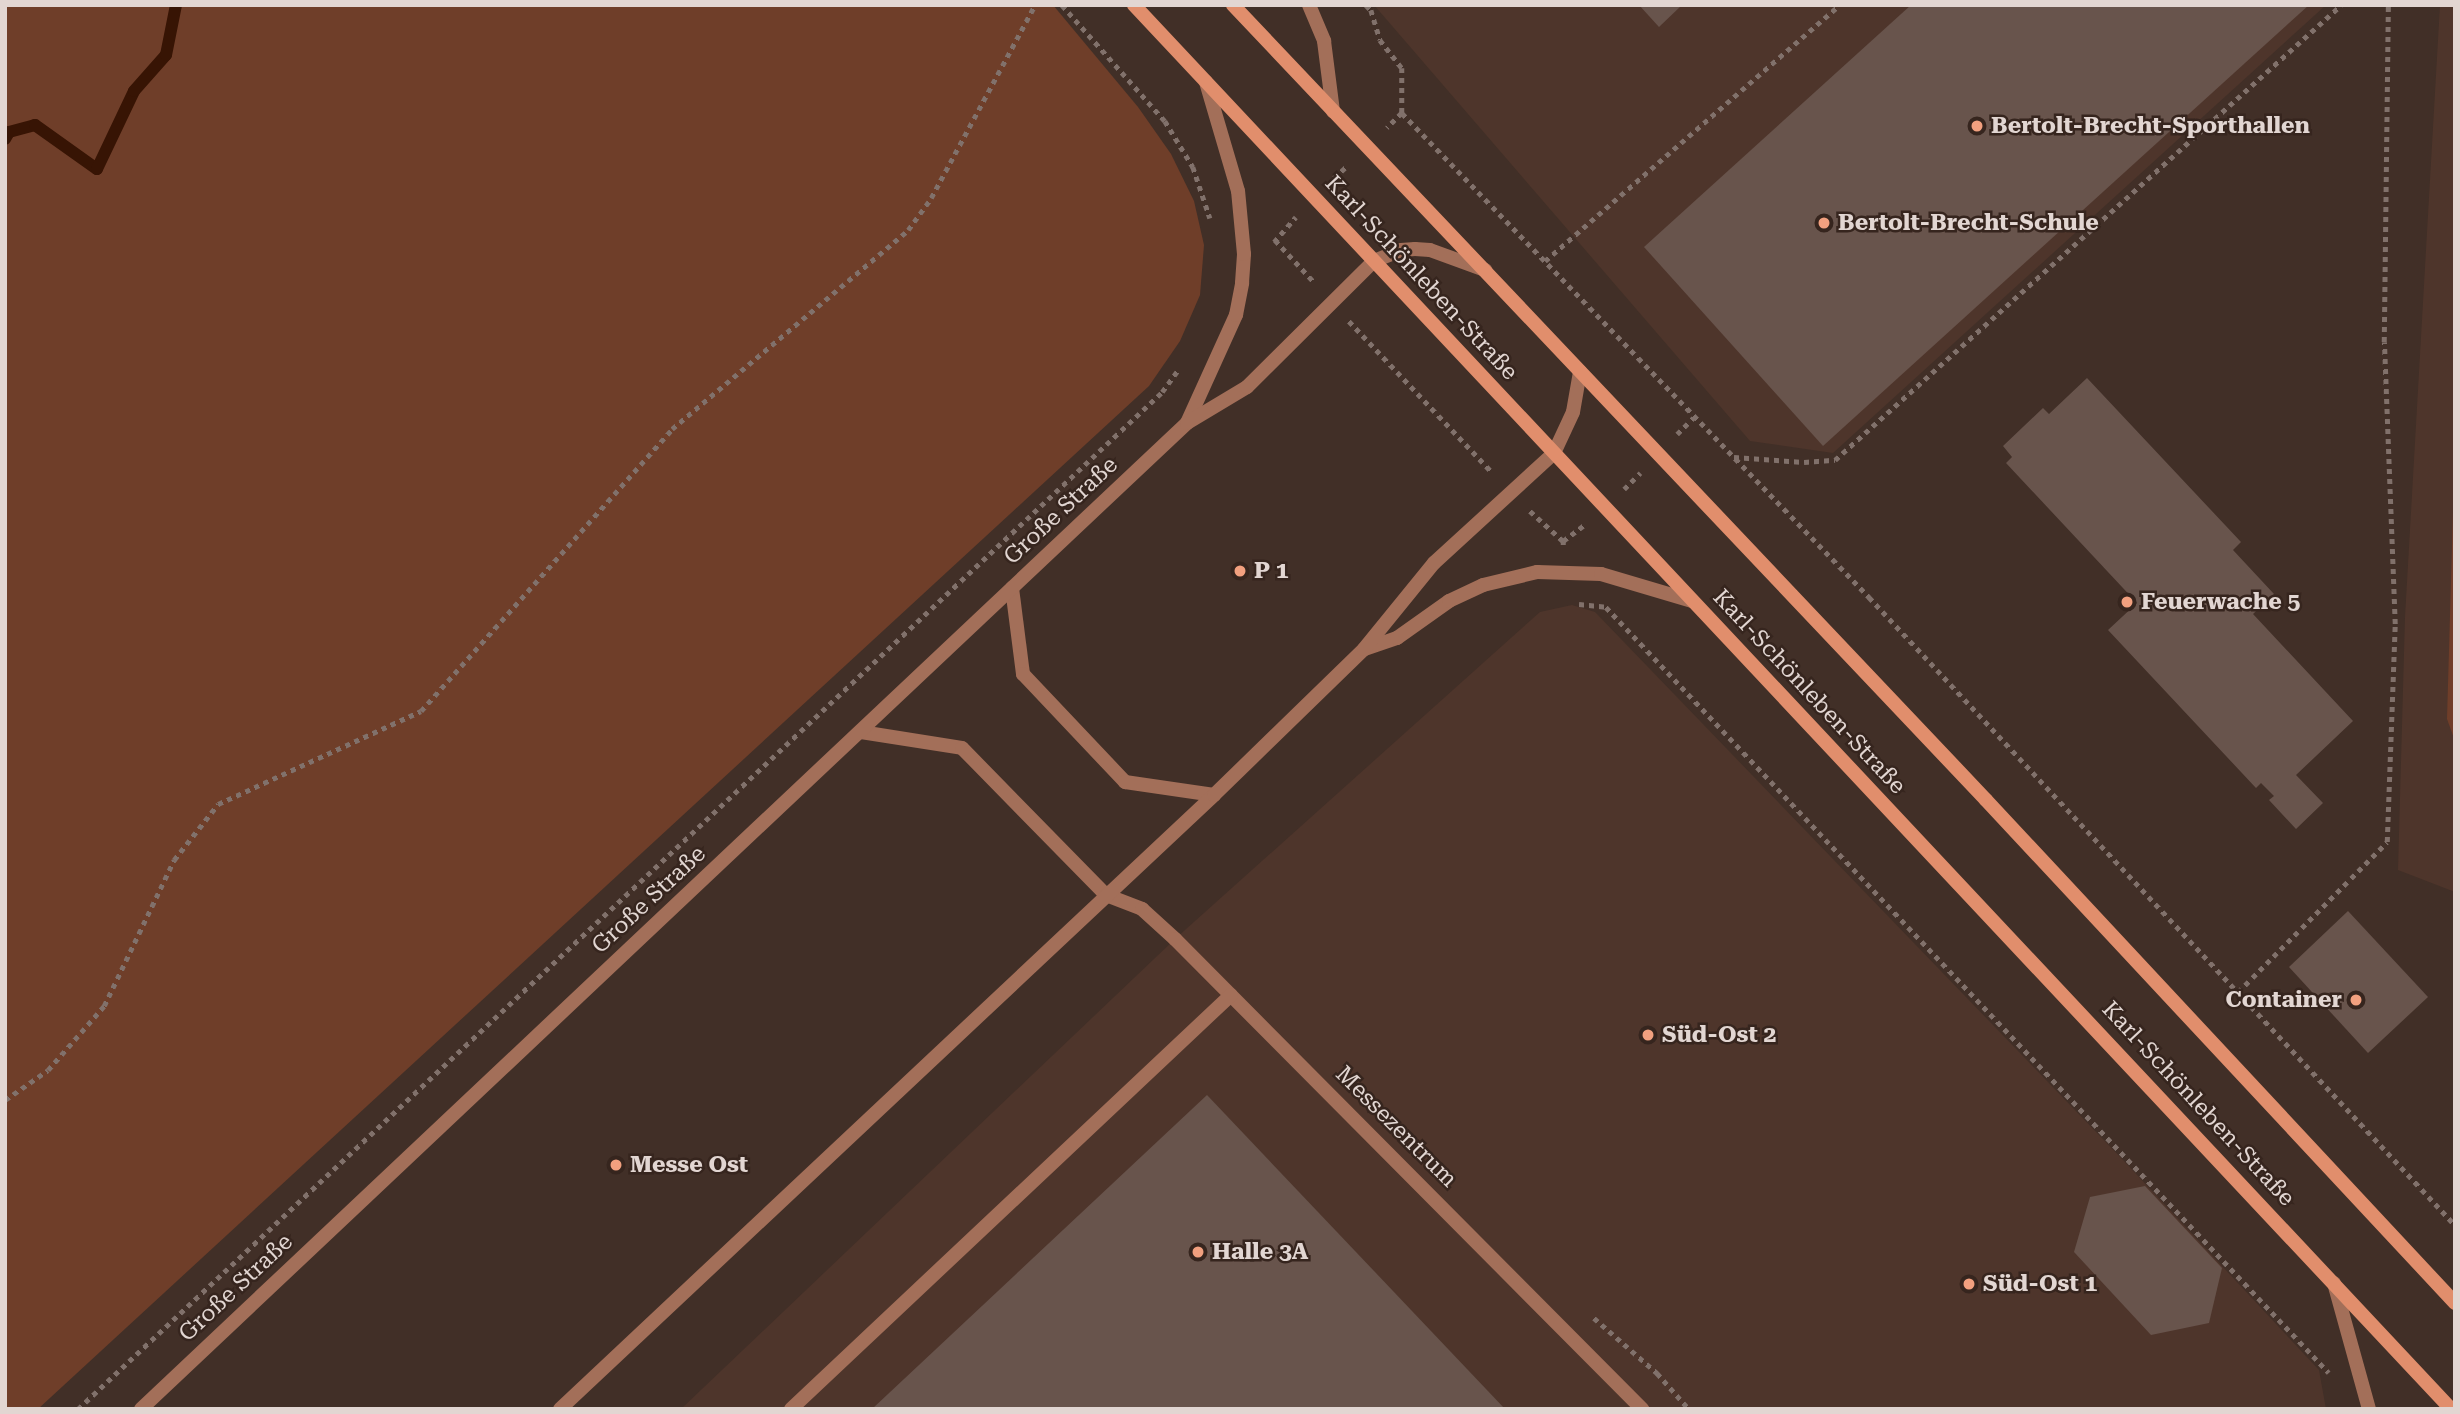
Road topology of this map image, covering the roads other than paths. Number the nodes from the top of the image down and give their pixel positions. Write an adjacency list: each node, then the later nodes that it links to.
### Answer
1 (1134, 5): 4 (main road, Karl-Schönleben-Straße)
2 (1234, 5): 5 (main road)
3 (1309, 5): 5 (lane)
4 (1206, 82): 6 (main road, Karl-Schönleben-Straße); 9 (lane, Große Straße)
5 (1333, 111): 7 (main road)
6 (1374, 261): 7 (lane, Große Straße); 9 (lane, Große Straße); 10 (main road, Karl-Schönleben-Straße)
7 (1485, 270): 8 (main road)
8 (1580, 372): 10 (lane); 19 (main road)
9 (1187, 423): 11 (lane, Große Straße)
10 (1554, 453): 12 (main road, Karl-Schönleben-Straße); 13 (lane)
11 (1012, 588): 14 (lane, Große Straße); 15 (lane)
12 (1692, 601): 13 (lane); 18 (main road, Karl-Schönleben-Straße)
13 (1364, 649): 15 (lane)
14 (861, 732): 16 (lane); 20 (lane, Große Straße)
15 (1214, 795): 16 (lane)
16 (1106, 895): 17 (lane, Messezentrum); 21 (lane)
17 (1231, 995): 22 (lane); 23 (lane, Messezentrum)
18 (2333, 1282): 24 (lane); 25 (main road, Karl-Schönleben-Straße)
19 (2455, 1303)
20 (141, 1409)
21 (560, 1409)
22 (791, 1409)
23 (1642, 1409)
24 (2369, 1409)
25 (2451, 1409)

